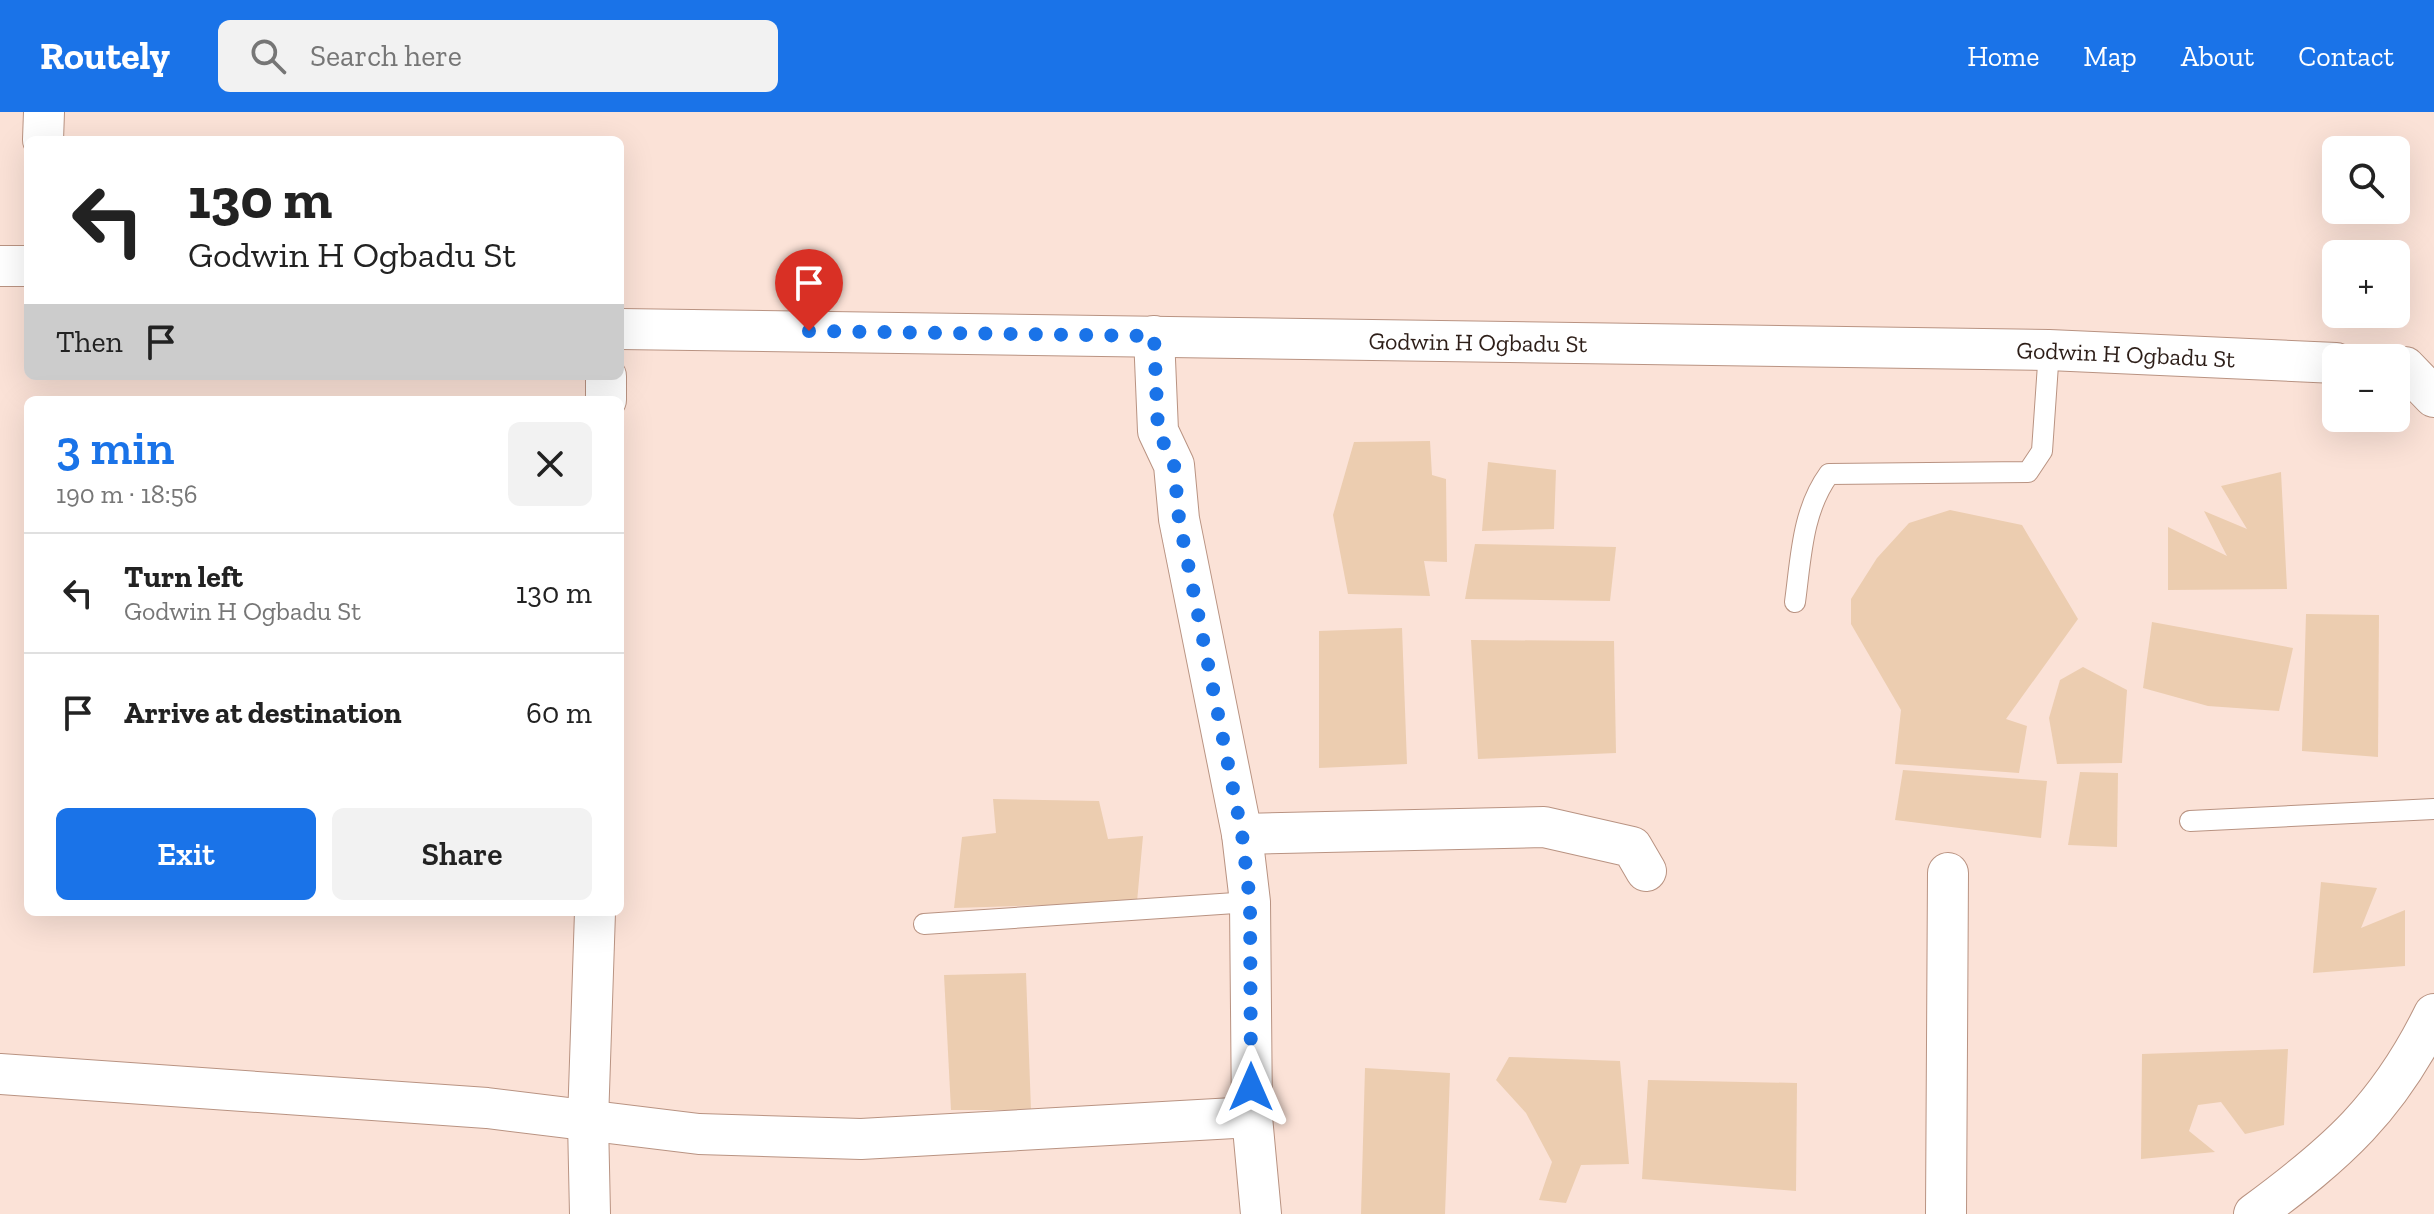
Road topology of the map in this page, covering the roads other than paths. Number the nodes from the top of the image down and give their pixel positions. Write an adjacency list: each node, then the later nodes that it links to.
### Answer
1 (44, 112): 2 (street)
2 (43, 136)
3 (0, 266): 4 (street)
4 (24, 266)
5 (624, 329): 6 (street, Godwin H Ogbadu St)
6 (1154, 336): 7 (street, Godwin H Ogbadu St); 14 (street)
7 (2049, 350): 8 (street, Godwin H Ogbadu St); 11 (lane)
8 (2322, 362)
9 (2410, 372): 10 (street)
10 (2434, 397)
11 (1795, 602)
12 (2434, 809): 13 (lane)
13 (2190, 821)
14 (1242, 834): 15 (street); 17 (street)
15 (1646, 871)
16 (1948, 873): 26 (street)
17 (1250, 902): 19 (lane); 22 (street)
18 (595, 916): 23 (street)
19 (924, 924)
20 (2434, 1014): 27 (street)
21 (0, 1074): 23 (street)
22 (1252, 1117): 23 (street); 25 (street)
23 (588, 1121): 24 (street)
24 (590, 1214)
25 (1261, 1214)
26 (1946, 1214)
27 (2254, 1214)

